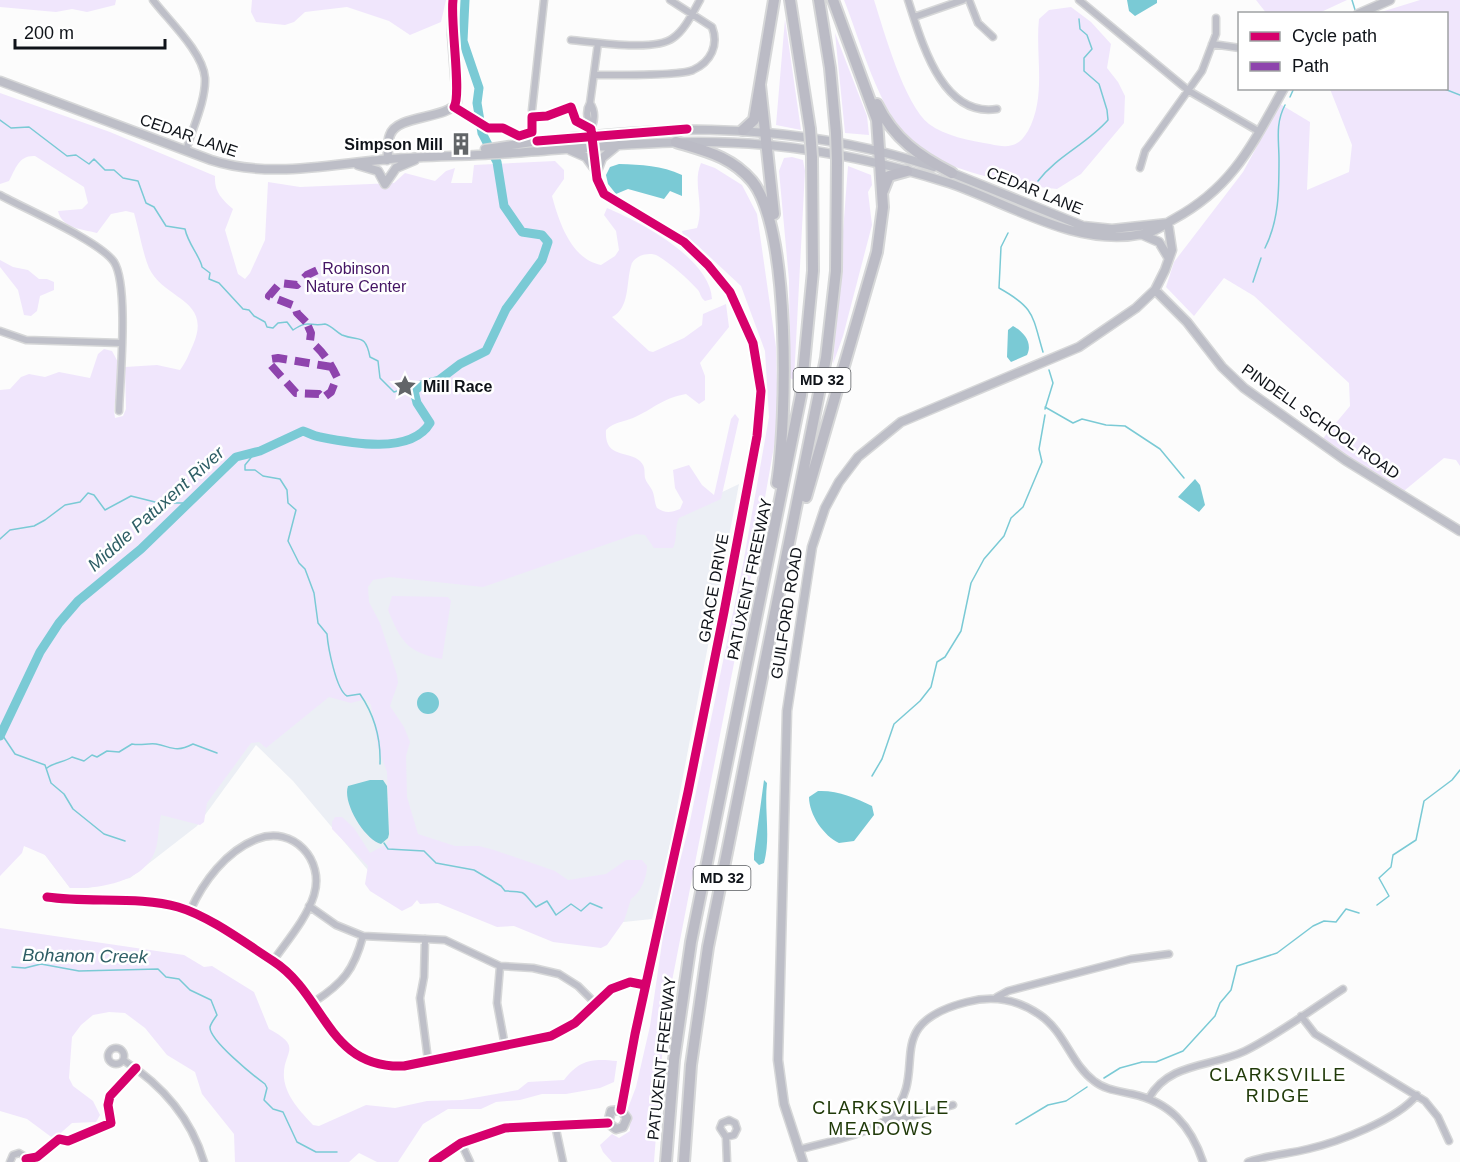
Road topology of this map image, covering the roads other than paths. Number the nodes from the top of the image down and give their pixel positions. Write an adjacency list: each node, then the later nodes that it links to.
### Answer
1 (153, 0): 42 (street)
2 (453, 0): 44 (main road)
3 (544, 0): 31 (street)
4 (670, 0): 16 (street)
5 (700, 0): 16 (street)
6 (774, 0): 27 (highway)
7 (790, 0): 63 (highway, PATUXENT FREEWAY / MD 32, bridge)
8 (819, 0): 62 (highway, PATUXENT FREEWAY / MD 32, bridge)
9 (833, 0): 24 (highway)
10 (908, 0): 17 (street)
11 (963, 0): 17 (street)
12 (969, 0): 19 (street)
13 (1079, 0): 29 (street)
14 (1390, 0): 15 (main road)
15 (1360, 12)
16 (692, 14): 21 (street); 25 (street)
17 (914, 17): 30 (street)
18 (1215, 18): 22 (street)
19 (993, 37)
20 (571, 40): 21 (street)
21 (598, 43): 25 (street)
22 (1212, 44): 23 (street); 29 (street)
23 (1238, 48)
24 (854, 55): 41 (highway); 49 (highway)
25 (594, 75): 35 (street)
26 (0, 81): 42 (main road, CEDAR LANE)
27 (760, 85): 32 (highway); 33 (highway)
28 (1283, 90): 34 (main road)
29 (1189, 91): 34 (street); 47 (street)
30 (997, 109)
31 (532, 110)
32 (743, 130): 33 (main road, CEDAR LANE); 35 (main road, CEDAR LANE)
33 (765, 131): 35 (main road); 38 (highway); 41 (main road, CEDAR LANE)
34 (1260, 132): 53 (main road)
35 (592, 138): 37 (main road, CEDAR LANE); 39 (main road, CEDAR LANE); 40 (main road, CEDAR LANE); 50 (main road, GRACE DRIVE)
36 (676, 142): 37 (main road, CEDAR LANE); 38 (main road, CEDAR LANE); 56 (highway)
37 (620, 144): 50 (main road)
38 (767, 145): 46 (main road, CEDAR LANE); 56 (highway)
39 (565, 148): 40 (main road, CEDAR LANE); 50 (main road)
40 (508, 150): 43 (main road, CEDAR LANE)
41 (879, 150): 46 (highway); 49 (main road, CEDAR LANE)
42 (186, 151): 45 (main road, CEDAR LANE)
43 (424, 157): 44 (main road, CEDAR LANE); 45 (main road)
44 (387, 160): 45 (main road, CEDAR LANE)
45 (353, 163)
46 (880, 164): 48 (main road, CEDAR LANE); 51 (highway)
47 (1140, 168)
48 (907, 171): 51 (highway); 54 (main road, CEDAR LANE)
49 (952, 173): 53 (main road, CEDAR LANE)
50 (596, 174): 72 (main road, GRACE DRIVE)
51 (882, 194): 62 (highway)
52 (0, 195): 59 (street)
53 (1168, 223): 54 (main road, CEDAR LANE); 55 (main road, GUILFORD ROAD)
54 (1142, 235): 55 (main road)
55 (1167, 254): 57 (main road, GUILFORD ROAD)
56 (777, 268): 63 (highway)
57 (1155, 290): 61 (main road, PINDELL SCHOOL ROAD); 91 (main road, GUILFORD ROAD)
58 (0, 331): 59 (street)
59 (121, 343): 60 (street)
60 (119, 411)
61 (1460, 531)
62 (779, 596): 99 (highway, PATUXENT FREEWAY / MD 32)
63 (742, 688): 98 (highway, PATUXENT FREEWAY / MD 32)
64 (46, 897): 66 (street)
65 (309, 906): 66 (street); 67 (street); 70 (street)
66 (190, 911): 70 (street)
67 (363, 936): 68 (street); 75 (street)
68 (425, 939): 71 (street); 80 (street)
69 (1169, 954): 74 (street)
70 (273, 961): 75 (street)
71 (500, 966): 76 (street); 78 (street)
72 (645, 985): 76 (street); 84 (main road, GRACE DRIVE)
73 (1343, 989): 77 (street)
74 (997, 998): 82 (street); 85 (street)
75 (314, 1002): 80 (street)
76 (596, 1004): 78 (street)
77 (1301, 1016): 81 (street); 82 (street)
78 (505, 1046): 80 (street)
79 (123, 1060): 94 (street)
80 (428, 1060)
81 (1417, 1095): 89 (street); 103 (street)
82 (1149, 1098): 102 (street)
83 (953, 1105): 85 (street)
84 (621, 1110): 86 (main road); 86 (main road)
85 (886, 1119): 91 (street)
86 (608, 1123): 87 (main road)
87 (555, 1125): 90 (main road); 97 (street)
88 (726, 1137): 100 (street)
89 (1449, 1140)
90 (461, 1143): 95 (main road); 96 (street)
91 (798, 1150): 101 (main road, GUILFORD ROAD)
92 (10, 1162): 93 (street)
93 (26, 1162)
94 (204, 1162)
95 (433, 1162)
96 (470, 1162)
97 (563, 1162)
98 (666, 1162)
99 (684, 1162)
100 (727, 1162)
101 (803, 1162)
102 (1203, 1162)
103 (1248, 1162)

